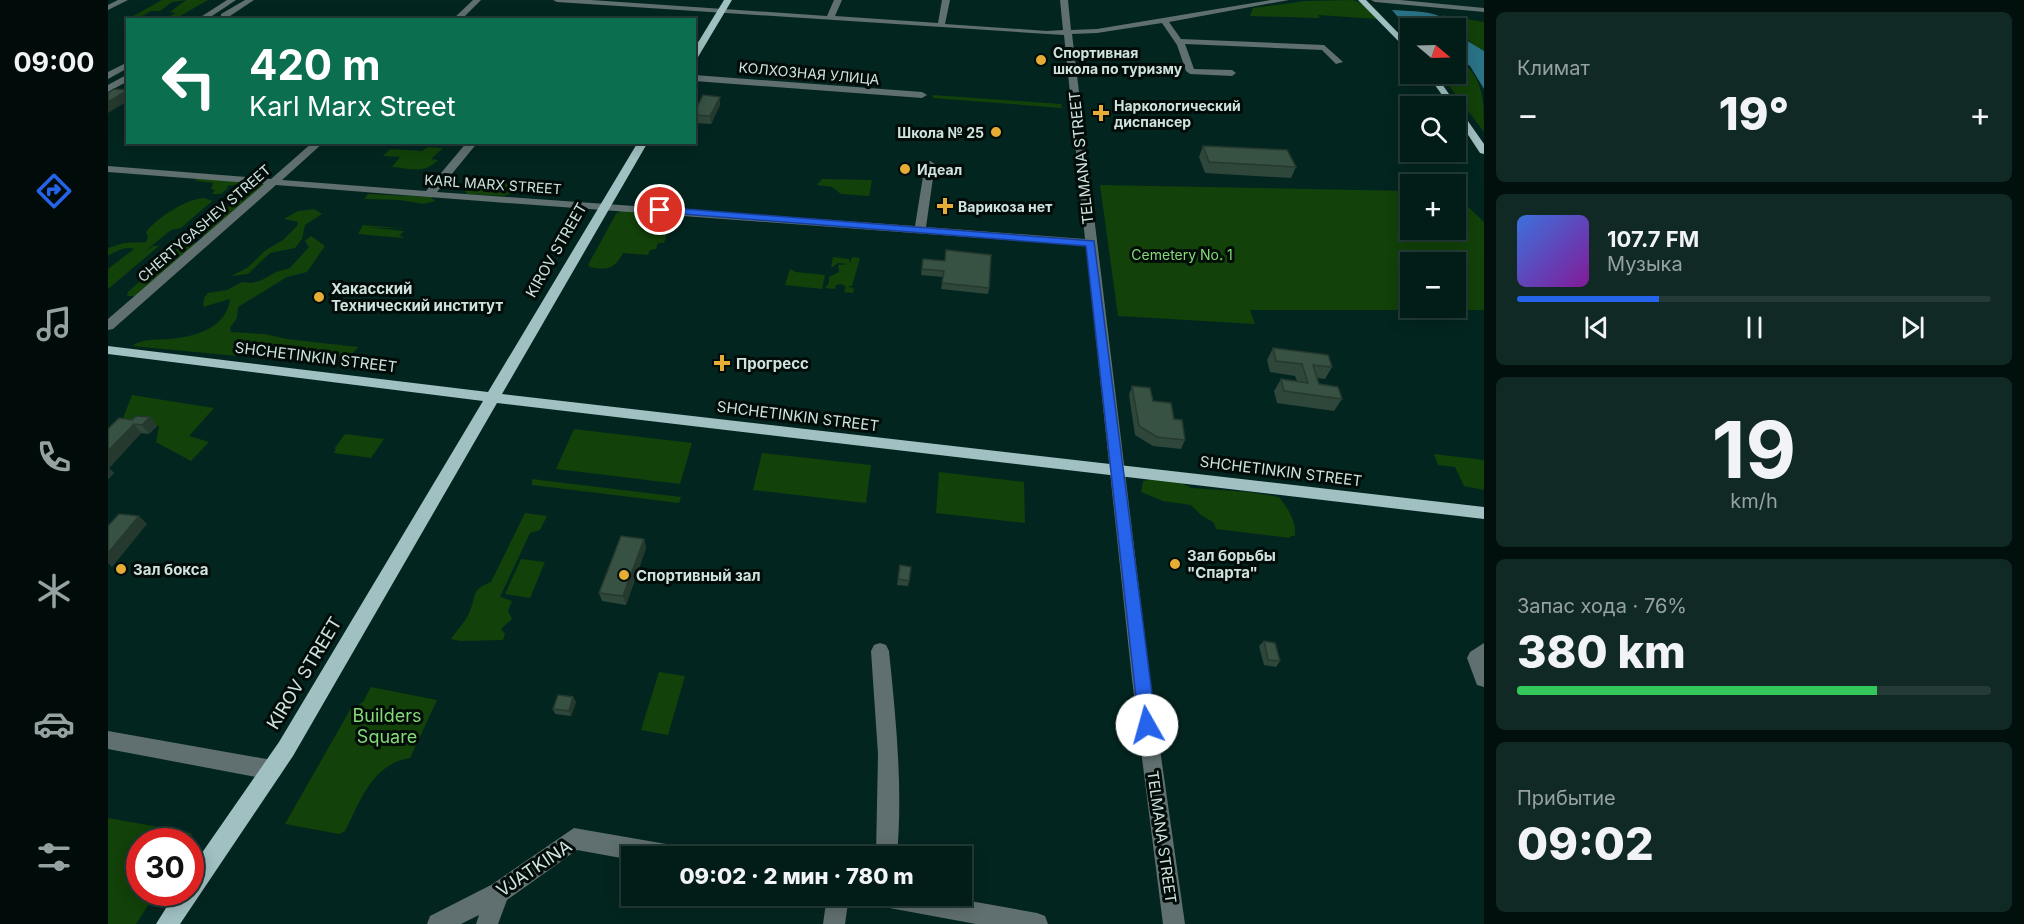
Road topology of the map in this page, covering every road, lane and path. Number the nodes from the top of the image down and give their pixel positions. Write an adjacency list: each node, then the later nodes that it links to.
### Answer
1 (124, 0): 15 (street)
2 (232, 0): 18 (street)
3 (250, 0): 19 (street)
4 (477, 0): 20 (street)
5 (557, 0): 14 (street)
6 (728, 0): 17 (main road)
7 (838, 0): 21 (street)
8 (946, 0): 23 (street)
9 (1064, 0): 24 (street, TELMANA STREET)
10 (1285, 0): 22 (street)
11 (1362, 0): 25 (main road)
12 (1375, 0): 16 (street)
13 (1401, 0): 16 (street)
14 (596, 2): 17 (street)
15 (108, 9)
16 (1484, 9)
17 (721, 12): 21 (street); 27 (main road)
18 (203, 18)
19 (222, 18)
20 (458, 18)
21 (830, 19): 23 (street)
22 (1164, 20): 24 (street); 26 (street)
23 (941, 26): 24 (street)
24 (1068, 33): 47 (street, TELMANA STREET)
25 (1400, 40)
26 (1178, 41): 28 (street); 30 (street)
27 (696, 54)
28 (1339, 62)
29 (126, 65): 31 (street)
30 (1232, 73)
31 (108, 76)
32 (126, 78): 34 (street)
33 (696, 78): 35 (street, КОЛХОЗНАЯ УЛИЦА)
34 (108, 89)
35 (922, 95)
36 (1466, 124): 40 (main road)
37 (317, 144): 43 (street, CHERTYGASHEV STREET)
38 (471, 144): 44 (street)
39 (642, 144): 45 (main road, KIROV STREET)
40 (1484, 151)
41 (930, 164): 46 (street)
42 (108, 169): 43 (street, KARL MARX STREET)
43 (275, 182): 44 (street, KARL MARX STREET); 48 (street, CHERTYGASHEV STREET)
44 (429, 194): 45 (street, KARL MARX STREET)
45 (605, 207): 46 (street, KARL MARX STREET); 50 (main road, KIROV STREET)
46 (920, 229): 47 (street, KARL MARX STREET)
47 (1090, 243): 51 (street, TELMANA STREET)
48 (108, 326)
49 (108, 350): 50 (main road, SHCHETINKIN STREET)
50 (493, 398): 51 (main road, SHCHETINKIN STREET); 57 (main road, KIROV STREET)
51 (1118, 469): 52 (main road, SHCHETINKIN STREET); 71 (street, TELMANA STREET)
52 (1484, 513)
53 (880, 651): 58 (street)
54 (1480, 655): 55 (street)
55 (1484, 679)
56 (108, 740): 57 (street)
57 (272, 770): 60 (main road, KIROV STREET)
58 (887, 846)
59 (621, 847): 61 (street, VJATKINA)
60 (204, 870)
61 (499, 893): 67 (street, VJATKINA); 68 (street)
62 (180, 906): 66 (main road, KIROV STREET)
63 (837, 906): 69 (street)
64 (918, 906): 65 (street)
65 (950, 916): 70 (street)
66 (168, 924)
67 (438, 924)
68 (487, 924)
69 (834, 924)
70 (1037, 924)
71 (1174, 924)

